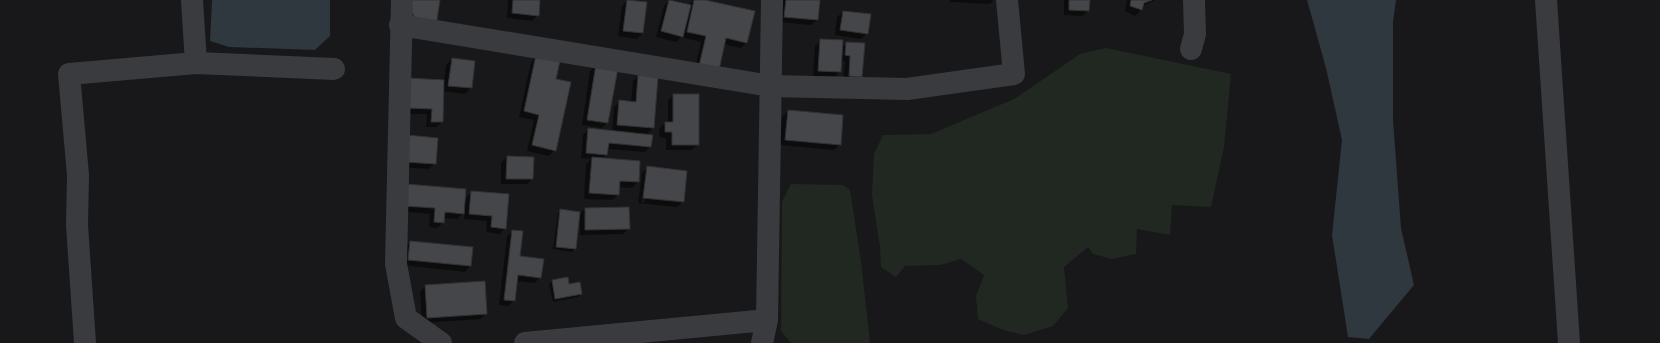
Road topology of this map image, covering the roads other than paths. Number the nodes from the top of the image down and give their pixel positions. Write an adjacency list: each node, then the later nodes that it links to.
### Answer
1 (192, 0): 9 (street)
2 (402, 0): 7 (street)
3 (772, 0): 11 (street)
4 (1007, 0): 11 (street)
5 (1194, 0): 8 (street)
6 (1546, 0): 17 (street)
7 (400, 25): 11 (street); 14 (street)
8 (1191, 49)
9 (196, 62): 10 (street); 13 (street)
10 (334, 69)
11 (771, 86): 12 (street)
12 (768, 320): 15 (street); 16 (street)
13 (85, 343)
14 (441, 343)
15 (526, 343)
16 (762, 343)
17 (1570, 343)

